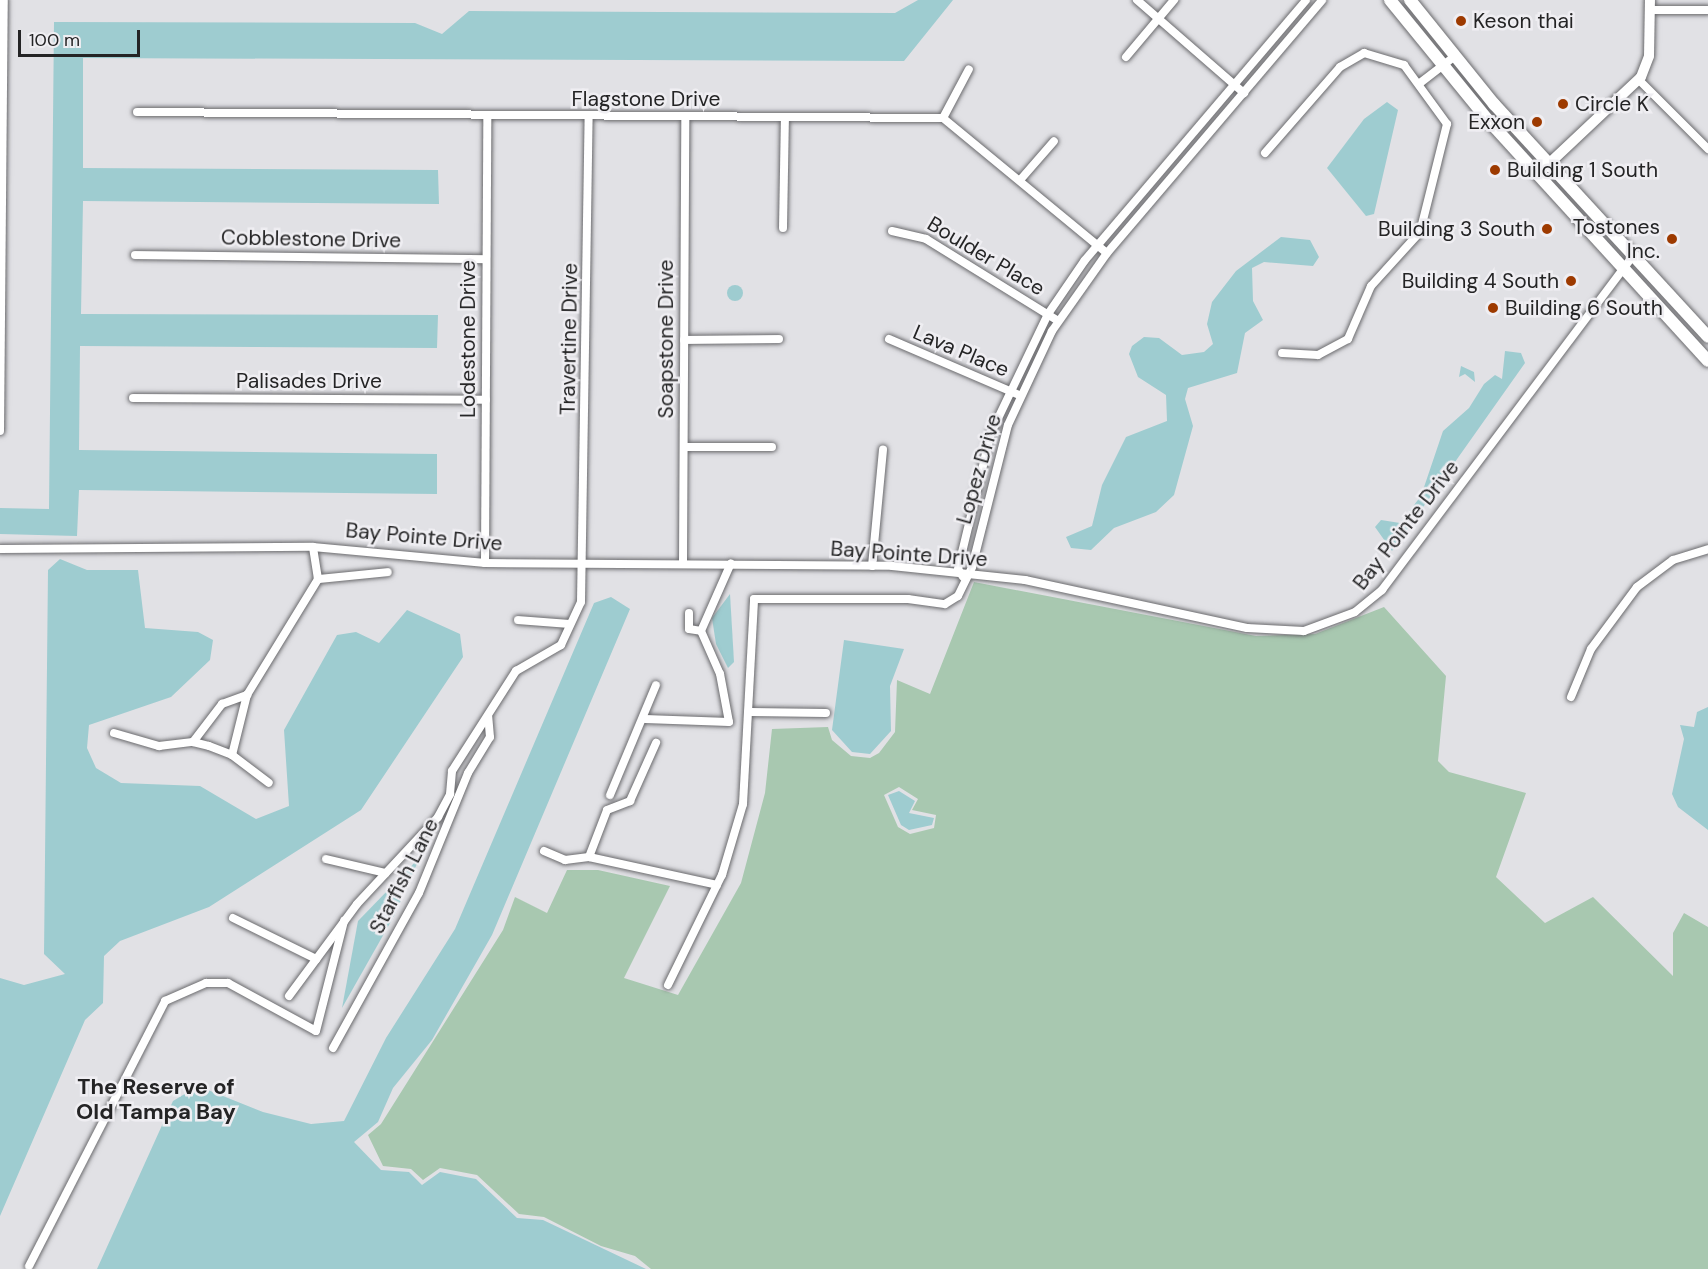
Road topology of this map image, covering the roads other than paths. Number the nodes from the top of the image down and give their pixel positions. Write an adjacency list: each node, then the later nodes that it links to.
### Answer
1 (4, 0): 52 (street)
2 (1137, 0): 10 (street)
3 (1173, 0): 10 (street)
4 (1306, 0): 17 (street, Lopez Drive)
5 (1323, 0): 18 (street, Lopez Drive)
6 (1390, 0): 13 (main road)
7 (1410, 0): 11 (main road)
8 (1650, 5): 9 (street); 15 (street)
9 (1708, 10)
10 (1158, 17): 12 (street); 17 (street)
11 (1455, 56): 13 (street); 28 (main road)
12 (1126, 57)
13 (1443, 66): 16 (street); 29 (main road)
14 (969, 69): 24 (street)
15 (1639, 80): 26 (street); 28 (street)
16 (1420, 83): 27 (street); 46 (street)
17 (1234, 85): 18 (street); 33 (street, Lopez Drive)
18 (1244, 93): 34 (street, Lopez Drive)
19 (137, 112): 20 (street, Flagstone Drive)
20 (486, 116): 22 (street, Flagstone Drive); 37 (street, Lodestone Drive)
21 (685, 116): 22 (street, Flagstone Drive); 23 (street, Flagstone Drive); 44 (street, Soapstone Drive)
22 (590, 117): 61 (street, Travertine Drive)
23 (785, 117): 24 (street, Flagstone Drive); 31 (street)
24 (943, 118): 30 (street)
25 (1054, 141): 30 (street)
26 (1708, 149)
27 (1265, 153)
28 (1548, 163): 29 (street); 36 (main road)
29 (1538, 174): 38 (main road)
30 (1021, 179): 33 (street)
31 (783, 228)
32 (892, 231): 39 (street, Boulder Place)
33 (1098, 245): 34 (street); 39 (street, Lopez Drive)
34 (1107, 253): 40 (street, Lopez Drive)
35 (135, 255): 37 (street, Cobblestone Drive)
36 (1633, 256): 38 (street, Bay Pointe Drive); 41 (main road)
37 (486, 259): 51 (street, Lodestone Drive)
38 (1622, 267): 45 (main road); 65 (street, Bay Pointe Drive)
39 (1048, 314): 40 (street, Boulder Place); 48 (street, Lopez Drive)
40 (1058, 321): 49 (street, Lopez Drive)
41 (1708, 338): 45 (main road)
42 (779, 339): 44 (street)
43 (889, 339): 48 (street, Lava Place)
44 (684, 340): 53 (street, Soapstone Drive)
45 (1697, 349): 47 (main road)
46 (1282, 353)
47 (1708, 361)
48 (1008, 390): 49 (street, Lava Place); 65 (street, Lopez Drive)
49 (1019, 395): 65 (street, Lopez Drive)
50 (133, 398): 51 (street, Palisades Drive)
51 (486, 400): 60 (street, Lodestone Drive)
52 (0, 431)
53 (684, 447): 54 (street); 59 (street, Soapstone Drive)
54 (772, 447)
55 (883, 450): 63 (street)
56 (313, 547): 57 (street, Bay Pointe Drive); 60 (street, Bay Pointe Drive); 66 (street)
57 (0, 549)
58 (1708, 549): 73 (street)
59 (683, 562): 61 (street, Bay Pointe Drive); 62 (street, Bay Pointe Drive)
60 (485, 563): 61 (street, Bay Pointe Drive)
61 (584, 563): 69 (street, Travertine Drive)
62 (731, 563): 63 (street, Bay Pointe Drive); 70 (street)
63 (872, 566): 65 (street, Bay Pointe Drive)
64 (388, 572): 66 (street)
65 (963, 577): 74 (street)
66 (318, 579): 72 (street)
67 (689, 613): 70 (street)
68 (518, 620): 69 (street)
69 (569, 624): 76 (street, Travertine Drive)
70 (701, 631): 77 (street)
71 (656, 685): 77 (street)
72 (247, 695): 79 (street); 81 (street)
73 (1571, 697)
74 (750, 712): 75 (street); 88 (street)
75 (826, 714)
76 (488, 716): 87 (street, Travertine Drive); 94 (street, Starfish Lane)
77 (645, 719): 83 (street)
78 (114, 733): 79 (street)
79 (193, 742): 81 (street)
80 (656, 743): 85 (street)
81 (232, 755): 82 (street)
82 (269, 783)
83 (610, 795)
84 (544, 851): 85 (street)
85 (590, 857): 88 (street)
86 (326, 859): 87 (street)
87 (384, 873): 90 (street, Travertine Drive)
88 (717, 885): 92 (street)
89 (232, 918): 91 (street)
90 (344, 921): 91 (street, Travertine Drive); 95 (street)
91 (316, 959): 93 (street, Travertine Drive)
92 (668, 985)
93 (289, 996)
94 (333, 1048)
95 (29, 1266)

